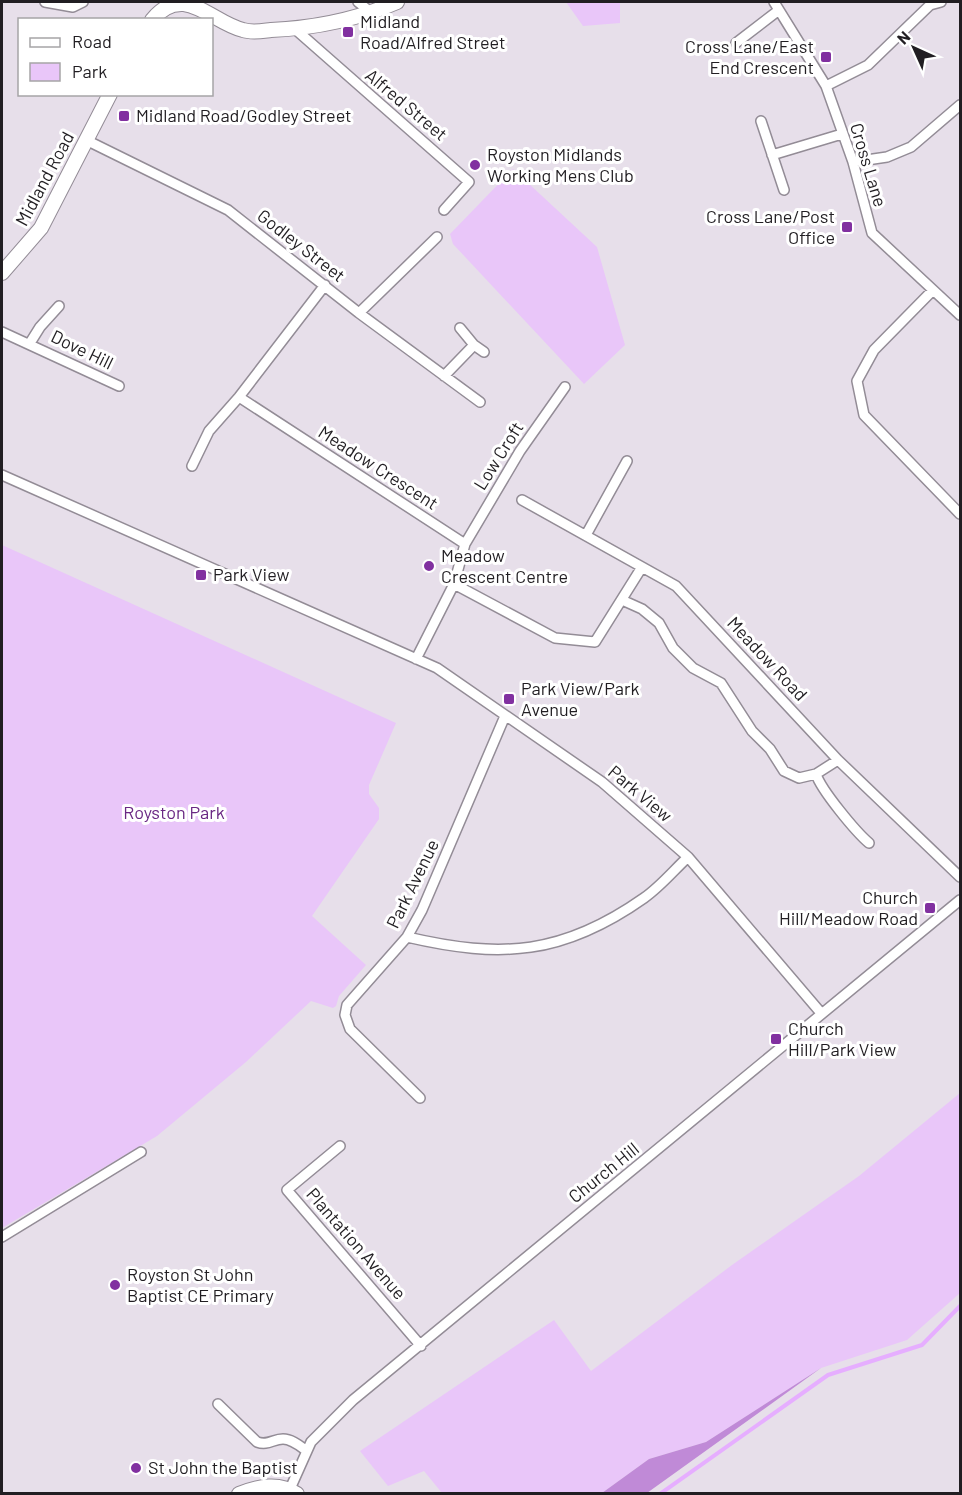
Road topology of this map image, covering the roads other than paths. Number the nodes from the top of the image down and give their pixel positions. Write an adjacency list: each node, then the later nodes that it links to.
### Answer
1 (45, 2): 2 (street)
2 (83, 2)
3 (358, 2): 8 (street)
4 (397, 2): 8 (main road)
5 (941, 2): 12 (street)
6 (172, 3): 9 (main road); 10 (main road)
7 (777, 6): 11 (street); 12 (street, Cross Lane)
8 (372, 13): 10 (main road)
9 (154, 18)
10 (295, 29): 21 (street, Alfred Street)
11 (736, 43)
12 (826, 86): 16 (street, Cross Lane)
13 (109, 96): 17 (main road, Midland Road)
14 (960, 105): 19 (street)
15 (761, 121): 18 (street)
16 (842, 134): 18 (street); 19 (street, Cross Lane)
17 (86, 140): 23 (main road, Midland Road); 24 (street, Godley Street)
18 (772, 155): 20 (street)
19 (853, 162): 25 (street, Cross Lane)
20 (784, 190)
21 (444, 210)
22 (437, 237): 27 (street)
23 (2, 273)
24 (325, 285): 27 (street, Godley Street); 37 (street)
25 (933, 290): 28 (street, Cross Lane); 43 (street)
26 (59, 306): 31 (street, Dove Hill)
27 (358, 313): 34 (street, Godley Street)
28 (960, 315)
29 (460, 328): 32 (street)
30 (2, 332): 31 (street, Dove Hill)
31 (30, 343): 35 (street, Dove Hill)
32 (474, 345): 33 (street); 34 (street)
33 (484, 352)
34 (444, 376): 38 (street, Godley Street)
35 (119, 386)
36 (565, 387): 45 (street, Low Croft)
37 (239, 397): 40 (street); 45 (street, Meadow Crescent)
38 (480, 402)
39 (627, 460): 44 (street)
40 (192, 466)
41 (2, 476): 49 (street, Park View)
42 (522, 500): 44 (street, Meadow Road)
43 (960, 514)
44 (586, 535): 46 (street, Meadow Road)
45 (465, 544): 47 (street)
46 (642, 567): 48 (street); 51 (street, Meadow Road)
47 (454, 584): 48 (street); 49 (street)
48 (622, 600): 52 (street)
49 (416, 659): 50 (street, Park View)
50 (505, 716): 54 (street, Park View); 57 (street, Park Avenue)
51 (838, 760): 52 (street); 55 (street, Meadow Road)
52 (816, 774): 53 (street)
53 (869, 843)
54 (688, 857): 57 (street); 58 (street, Park View)
55 (960, 877)
56 (960, 900): 58 (street, Church Hill)
57 (408, 937): 59 (street, Park Avenue)
58 (821, 1013): 63 (street, Church Hill)
59 (420, 1098)
60 (340, 1146): 63 (street, Plantation Avenue)
61 (141, 1152): 62 (street)
62 (2, 1237)
63 (421, 1346): 65 (street, Church Hill)
64 (218, 1404): 65 (street)
65 (307, 1451): 66 (street, Church Hill)
66 (294, 1491): 67 (main road)
67 (239, 1494)

